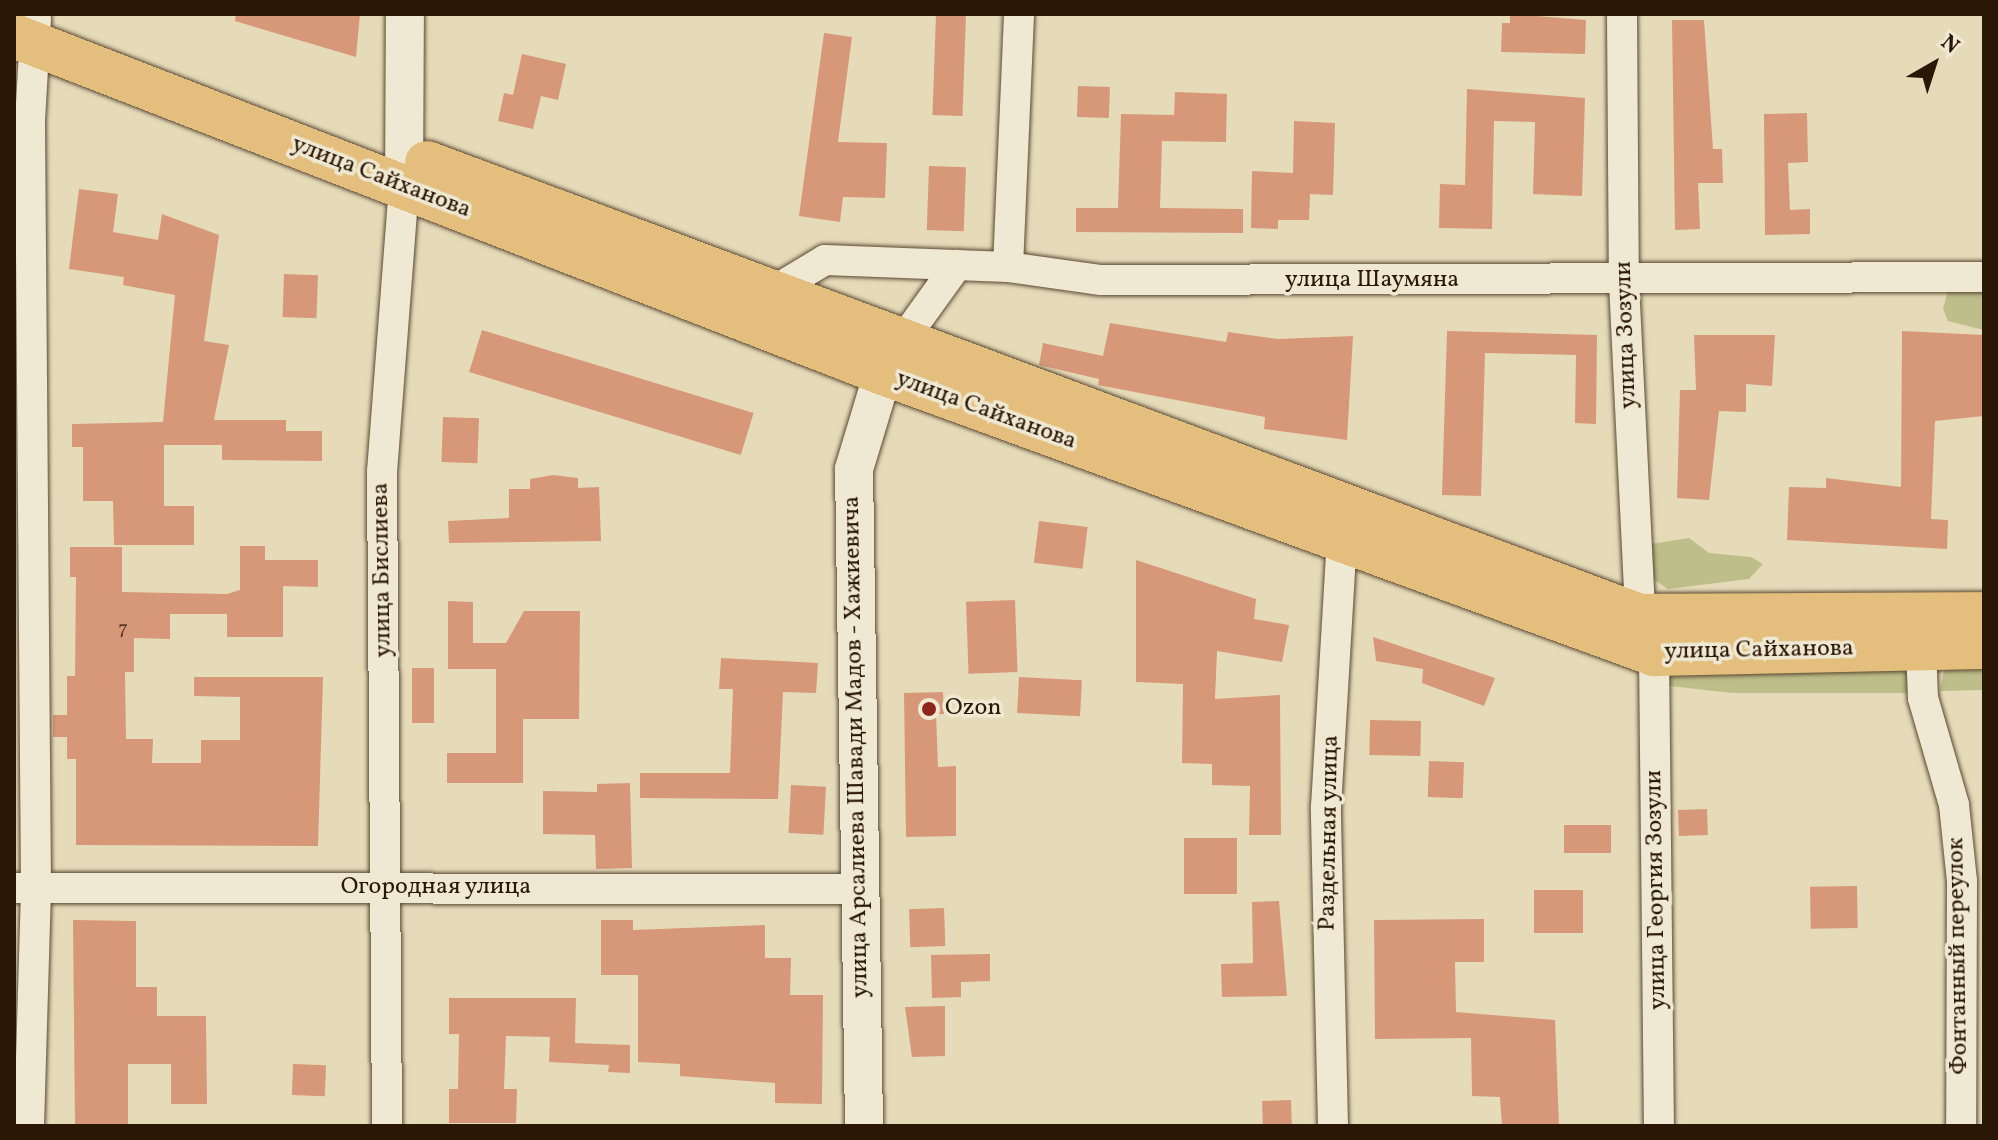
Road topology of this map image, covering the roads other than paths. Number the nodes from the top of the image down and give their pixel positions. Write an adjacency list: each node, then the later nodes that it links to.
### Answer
1 (405, 14): 6 (street, улица Бислиева)
2 (1019, 14): 8 (street)
3 (1622, 14): 10 (street, улица Зозули)
4 (28, 28): 5 (street); 6 (main road, улица Сайханова)
5 (22, 120): 19 (street)
6 (405, 171): 11 (main road, улица Сайханова); 12 (main road, улица Сайханова); 18 (street, улица Бислиева)
7 (957, 265): 8 (street, улица Шаумяна); 11 (street, улица Шаумяна); 12 (street)
8 (1008, 267): 10 (street, улица Шаумяна)
9 (1984, 277): 10 (street, улица Шаумяна)
10 (1624, 283): 15 (street, улица Зозули)
11 (770, 293): 12 (main road, улица Сайханова)
12 (891, 357): 13 (main road, улица Сайханова); 15 (main road, улица Сайханова); 20 (street, улица Арсалиева Шавади Мадов - Хажиевича)
13 (1342, 540): 15 (main road, улица Сайханова); 24 (street, Раздельная улица)
14 (1984, 614): 15 (main road, улица Сайханова)
15 (1647, 635): 16 (main road, улица Сайханова); 25 (street, улица Георгия Зозули)
16 (1921, 647): 17 (main road, улица Сайханова); 26 (street, Фонтанный переулок)
17 (1984, 647)
18 (387, 887): 19 (street, Огородная улица); 20 (street, Огородная улица); 22 (street, улица Бислиева)
19 (25, 888): 21 (street)
20 (857, 889): 23 (street, улица Арсалиева Шавади Мадов - Хажиевича)
21 (29, 1126)
22 (387, 1126)
23 (864, 1126)
24 (1333, 1126)
25 (1659, 1126)
26 (1961, 1126)

